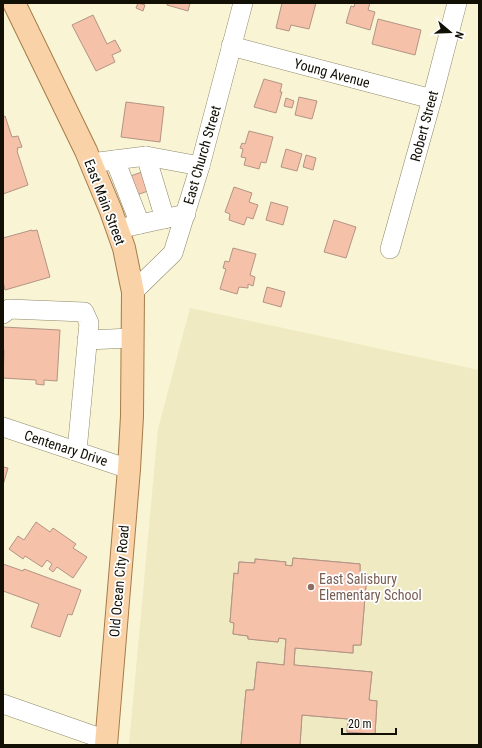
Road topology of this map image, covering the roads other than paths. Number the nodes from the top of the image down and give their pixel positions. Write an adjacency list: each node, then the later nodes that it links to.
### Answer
1 (14, 3): 8 (main road, East Main Street)
2 (243, 3): 4 (street, East Church Street)
3 (457, 3): 5 (street, Robert Street)
4 (231, 46): 5 (street, Young Avenue); 9 (street, East Church Street)
5 (432, 99): 14 (street, Robert Street)
6 (146, 156): 7 (street); 9 (street); 11 (street)
7 (115, 160): 8 (street); 12 (street)
8 (91, 163): 13 (main road, East Main Street)
9 (200, 166): 10 (street, East Church Street)
10 (186, 214): 11 (street); 15 (street, East Church Street)
11 (165, 219): 12 (street)
12 (140, 224): 13 (street)
13 (118, 229): 15 (main road, East Main Street)
14 (390, 249)
15 (133, 292): 17 (main road, East Main Street)
16 (3, 314): 18 (street)
17 (132, 338): 18 (street); 19 (main road, East Main Street)
18 (88, 340): 21 (street)
19 (132, 416): 22 (main road, Old Ocean City Road)
20 (3, 427): 21 (street, Centenary Drive)
21 (77, 451): 22 (street, Centenary Drive)
22 (129, 469): 24 (main road, Old Ocean City Road)
23 (3, 704): 24 (street)
24 (106, 742)

